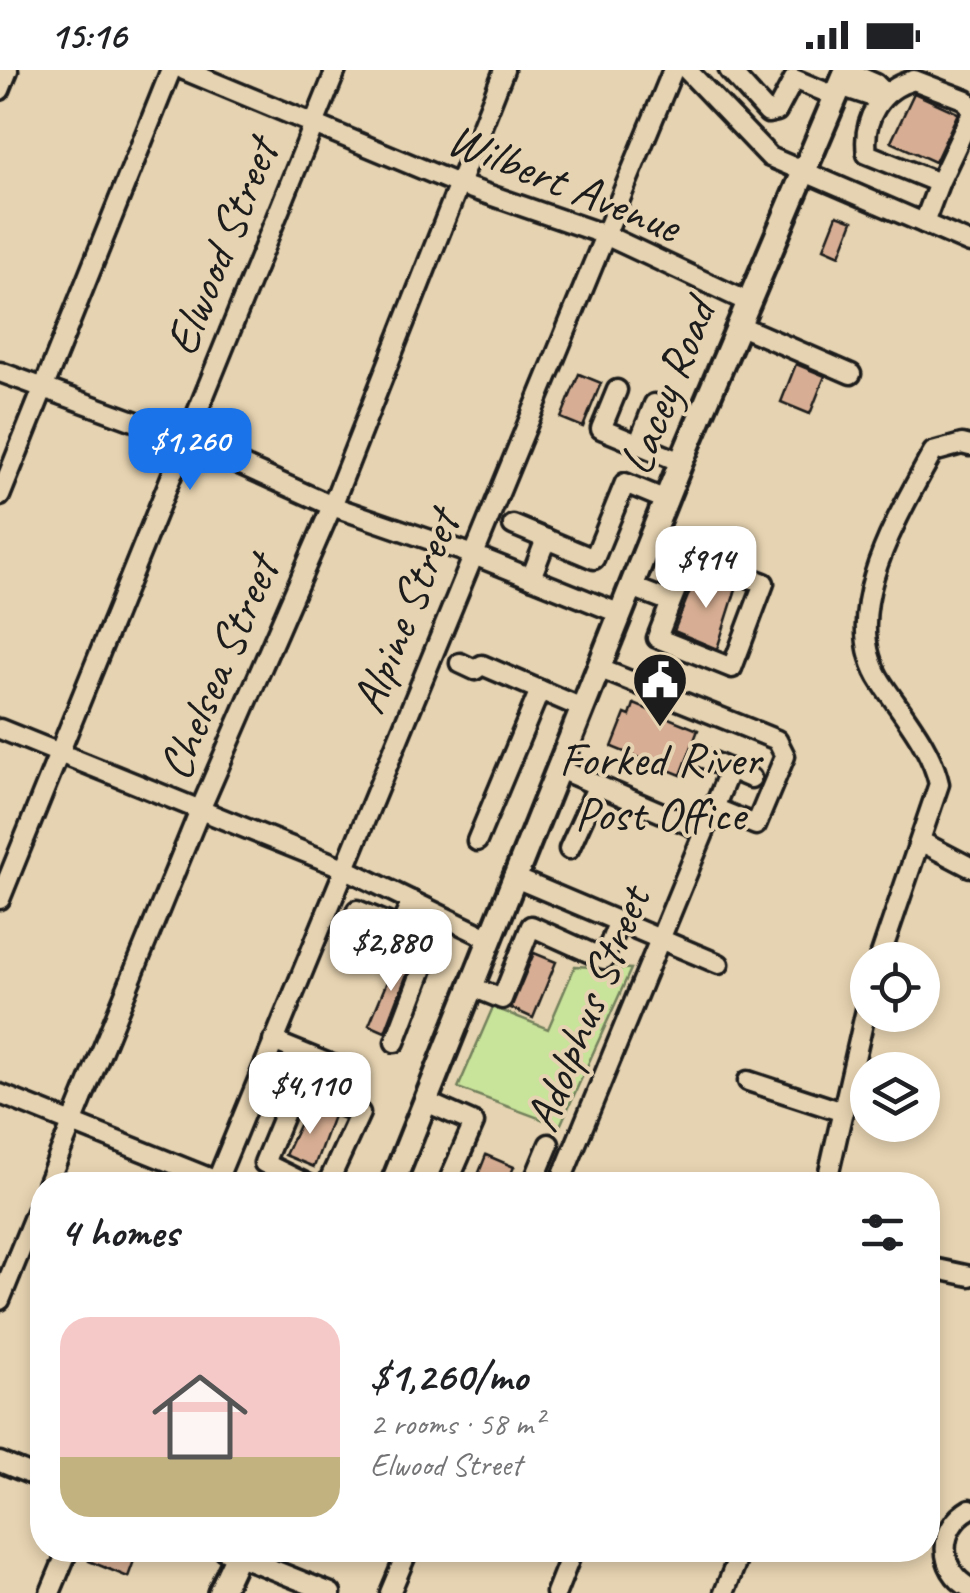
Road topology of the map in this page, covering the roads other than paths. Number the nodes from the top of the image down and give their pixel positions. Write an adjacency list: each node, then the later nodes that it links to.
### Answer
1 (8, 70): 10 (street)
2 (171, 70): 26 (street)
3 (184, 70): 15 (street, Wilbert Avenue)
4 (336, 70): 15 (street, Elwood Street)
5 (504, 70): 17 (street, Chelsea Street)
6 (673, 70): 20 (street, Alpine Street)
7 (686, 70): 12 (street)
8 (731, 73): 9 (street); 12 (street)
9 (842, 81): 11 (street); 16 (main road, Lacey Road)
10 (0, 90)
11 (882, 92): 13 (street); 18 (street)
12 (710, 96): 16 (street)
13 (970, 108)
14 (970, 117): 18 (street)
15 (314, 124): 17 (street, Wilbert Avenue); 29 (street, Elwood Street)
16 (803, 170): 19 (street); 22 (main road, Lacey Road)
17 (458, 184): 20 (street, Wilbert Avenue); 35 (street, Chelsea Street)
18 (940, 184): 19 (street)
19 (924, 222): 21 (street)
20 (602, 234): 22 (street, Wilbert Avenue); 38 (street, Alpine Street)
21 (970, 243)
22 (748, 302): 23 (main road, Lacey Road)
23 (738, 325): 25 (street); 32 (main road, Lacey Road)
24 (0, 372): 26 (street)
25 (851, 374)
26 (44, 390): 29 (street); 33 (street)
27 (617, 390): 30 (street)
28 (654, 404): 30 (street)
29 (186, 440): 35 (street); 48 (street, Elwood Street)
30 (638, 445): 32 (street)
31 (970, 446): 58 (street)
32 (681, 462): 34 (main road, Lacey Road)
33 (0, 496)
34 (666, 500): 37 (street); 40 (main road, Lacey Road)
35 (332, 506): 38 (street); 54 (street, Chelsea Street)
36 (512, 525): 37 (street)
37 (546, 540): 39 (street)
38 (471, 554): 39 (street); 61 (street, Alpine Street)
39 (531, 578): 42 (street)
40 (632, 587): 41 (street); 42 (main road, Lacey Road)
41 (671, 602): 41 (street)
42 (621, 614): 44 (main road, Lacey Road)
43 (460, 663): 45 (street)
44 (598, 668): 46 (main road, Lacey Road); 55 (street)
45 (540, 690): 46 (street); 57 (street)
46 (582, 708): 50 (main road, Lacey Road)
47 (0, 730): 48 (street)
48 (58, 753): 54 (street); 63 (street, Elwood Street)
49 (701, 757): 51 (street)
50 (557, 768): 53 (street); 62 (main road, Lacey Road)
51 (730, 769): 52 (street); 55 (street, Adolphus Street)
52 (751, 778)
53 (598, 785): 56 (street); 59 (street)
54 (200, 810): 61 (street); 81 (street, Chelsea Street)
55 (722, 811): 56 (street, Adolphus Street)
56 (704, 831): 69 (street, Adolphus Street)
57 (477, 841)
58 (922, 842): 60 (street); 70 (street)
59 (569, 849)
60 (970, 867)
61 (344, 868): 64 (street); 74 (street, Alpine Street)
62 (512, 877): 66 (street); 68 (main road, Lacey Road)
63 (0, 899)
64 (412, 901): 67 (street); 68 (street)
65 (357, 910): 67 (street)
66 (618, 923): 69 (street); 72 (street)
67 (400, 928): 75 (street)
68 (488, 938): 72 (main road, Lacey Road)
69 (657, 940): 71 (street); 91 (street, Adolphus Street)
70 (885, 942)
71 (719, 964)
72 (470, 986): 79 (main road, Lacey Road)
73 (861, 1032): 80 (street)
74 (274, 1041): 76 (street); 85 (street, Alpine Street)
75 (395, 1042)
76 (342, 1069)
77 (748, 1082): 80 (street)
78 (0, 1094): 81 (street)
79 (424, 1101): 88 (main road, Lacey Road); 89 (street)
80 (842, 1112): 92 (street)
81 (72, 1124): 83 (street, Chelsea Street); 84 (street)
82 (548, 1144): 90 (street)
83 (52, 1172)
84 (190, 1172)
85 (224, 1172)
86 (279, 1172): 87 (street)
87 (333, 1172)
88 (397, 1172)
89 (454, 1172)
90 (537, 1172)
91 (564, 1172)
92 (829, 1172)
93 (30, 1226): 96 (street)
94 (940, 1269): 95 (street)
95 (970, 1276)
96 (0, 1300)
97 (0, 1462): 98 (street)
98 (30, 1474)
99 (970, 1509): 106 (street)
100 (63, 1562): 107 (street)
101 (230, 1562): 108 (main road)
102 (259, 1562): 109 (street)
103 (403, 1562): 110 (street)
104 (568, 1562): 111 (street)
105 (736, 1562): 112 (street)
106 (970, 1588)
107 (50, 1593)
108 (220, 1593)
109 (331, 1593)
110 (390, 1593)
111 (556, 1593)
112 (724, 1593)

